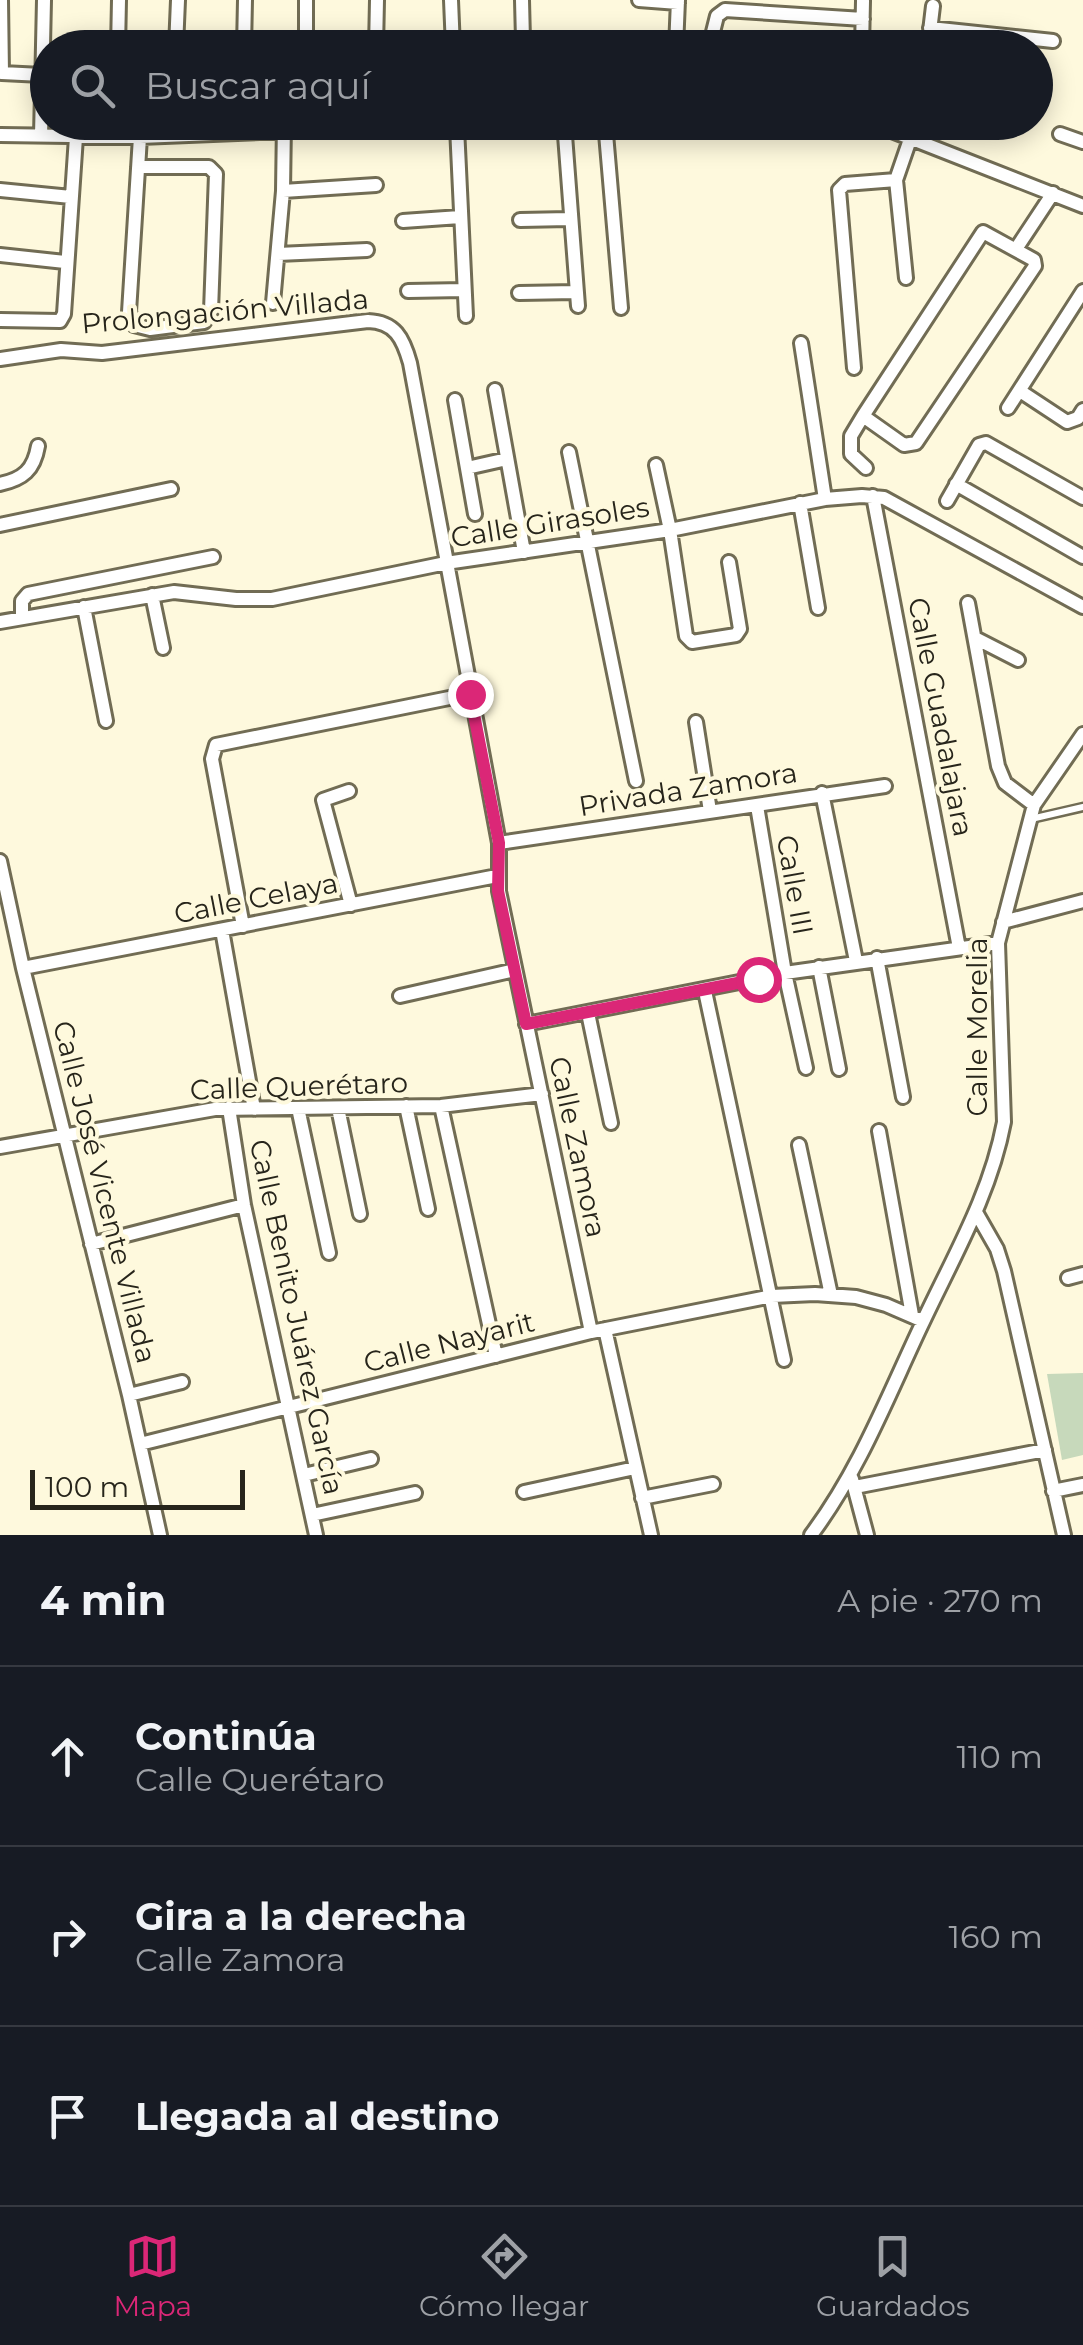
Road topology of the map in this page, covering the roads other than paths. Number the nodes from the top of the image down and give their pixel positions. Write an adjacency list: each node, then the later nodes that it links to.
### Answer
1 (1, 0): 28 (street)
2 (44, 0): 16 (street)
3 (119, 0): 17 (street)
4 (178, 0): 18 (street)
5 (245, 0): 19 (street)
6 (306, 0): 20 (street)
7 (377, 0): 21 (street)
8 (451, 0): 22 (street)
9 (522, 0): 23 (street)
10 (639, 0): 12 (street)
11 (863, 1): 14 (street)
12 (678, 2): 24 (street)
13 (933, 6): 15 (street)
14 (863, 19): 25 (street); 26 (street)
15 (930, 28): 27 (street)
16 (43, 30)
17 (118, 30)
18 (177, 30)
19 (244, 30)
20 (306, 30)
21 (376, 30)
22 (452, 30)
23 (523, 30)
24 (677, 30)
25 (713, 30)
26 (863, 30)
27 (949, 30)
28 (30, 74)
29 (1060, 134): 40 (street)
30 (0, 135): 31 (street)
31 (30, 136)
32 (76, 140): 47 (street)
33 (140, 140): 41 (street)
34 (284, 140): 45 (street)
35 (450, 140): 49 (street)
36 (565, 140): 50 (street)
37 (607, 140): 64 (street)
38 (911, 140): 42 (street)
39 (914, 140): 46 (street)
40 (1083, 142)
41 (138, 166): 41 (street)
42 (896, 180): 58 (street); 70 (street)
43 (376, 185): 45 (street)
44 (0, 190): 47 (street)
45 (283, 191): 55 (street)
46 (1052, 194): 48 (street); 53 (street)
47 (71, 197): 57 (street)
48 (1083, 206)
49 (460, 217): 52 (street); 59 (street)
50 (569, 219): 51 (street); 62 (street)
51 (520, 220)
52 (403, 222)
53 (1016, 249): 76 (street); 76 (street)
54 (367, 250): 55 (street)
55 (278, 254): 63 (street)
56 (0, 255): 57 (street)
57 (66, 262): 66 (street)
58 (906, 278)
59 (464, 290): 60 (street); 65 (street)
60 (408, 291)
61 (1083, 292): 72 (street)
62 (519, 293)
63 (272, 303)
64 (622, 308)
65 (466, 316)
66 (0, 320)
67 (393, 327): 69 (street, Prolongación Villada); 99 (street, Calle Zamora)
68 (801, 343): 87 (street)
69 (0, 359)
70 (854, 368)
71 (496, 390): 79 (street)
72 (1020, 390): 74 (street); 75 (street)
73 (454, 400): 81 (street)
74 (1008, 408)
75 (1083, 410)
76 (862, 416): 82 (street)
77 (38, 446): 83 (street)
78 (569, 452): 94 (street)
79 (507, 459): 81 (street); 95 (street)
80 (656, 465): 93 (street)
81 (467, 468): 91 (street)
82 (866, 468)
83 (0, 484)
84 (956, 484): 88 (street); 89 (street); 97 (street)
85 (171, 489): 92 (street)
86 (873, 496): 87 (street, Calle Girasoles); 103 (street, Calle Girasoles); 132 (street, Calle Guadalajara)
87 (826, 498): 90 (street, Calle Girasoles)
88 (1083, 498)
89 (946, 501)
90 (800, 503): 93 (street, Calle Girasoles); 104 (street)
91 (475, 514)
92 (0, 526)
93 (670, 530): 94 (street, Calle Girasoles); 98 (street)
94 (586, 543): 95 (street, Calle Girasoles); 114 (street)
95 (524, 552): 99 (street, Calle Girasoles)
96 (213, 556): 105 (street)
97 (1083, 557)
98 (729, 562)
99 (446, 563): 100 (street, Calle Girasoles); 110 (street, Calle Zamora)
100 (152, 595): 102 (street, Calle Girasoles); 108 (street)
101 (968, 603): 107 (street)
102 (84, 607): 105 (street, Calle Girasoles); 111 (street)
103 (1083, 607)
104 (818, 608)
105 (22, 618): 106 (street, Calle Girasoles)
106 (0, 622)
107 (976, 639): 109 (street); 121 (street)
108 (163, 648)
109 (1018, 660)
110 (470, 694): 122 (street, Calle Zamora); 129 (street)
111 (106, 722)
112 (696, 722): 120 (street)
113 (1083, 734): 121 (street, Calle Morelia)
114 (636, 780)
115 (885, 786): 117 (street, Privada Zamora)
116 (349, 792): 127 (street)
117 (822, 793): 118 (street, Privada Zamora); 134 (street)
118 (756, 806): 120 (street, Privada Zamora); 138 (street, Calle III)
119 (1083, 807): 121 (lane)
120 (710, 810): 122 (street, Privada Zamora)
121 (1032, 812): 128 (street, Calle Morelia)
122 (499, 843): 124 (street, Calle Zamora)
123 (0, 861): 125 (street, Calle José Vicente Villada)
124 (497, 876): 127 (street, Calle Celaya); 137 (street, Calle Zamora)
125 (4, 899): 136 (street, Calle José Vicente Villada)
126 (1083, 901): 128 (street)
127 (351, 905): 129 (street, Calle Celaya)
128 (1003, 922): 131 (street, Calle Morelia)
129 (243, 926): 130 (street, Calle Celaya)
130 (222, 930): 136 (street, Calle Celaya); 152 (street)
131 (998, 943): 132 (street); 161 (street, Calle Morelia)
132 (959, 948): 133 (street)
133 (877, 958): 134 (street); 146 (street)
134 (856, 961): 135 (street)
135 (819, 967): 138 (street); 144 (street)
136 (24, 968): 155 (street, Calle José Vicente Villada)
137 (515, 970): 140 (street); 142 (street, Calle Zamora)
138 (785, 973): 139 (street); 143 (street, Calle III)
139 (705, 990): 141 (street); 167 (street)
140 (400, 996)
141 (588, 1013): 142 (street); 153 (street)
142 (526, 1024): 145 (street, Calle Zamora)
143 (806, 1068)
144 (839, 1069)
145 (542, 1094): 148 (street, Calle Querétaro); 169 (street, Calle Zamora)
146 (904, 1097)
147 (406, 1106): 148 (street, Calle Querétaro); 151 (street, Calle Querétaro); 159 (street)
148 (441, 1106): 170 (street)
149 (229, 1108): 152 (street, Calle Querétaro); 155 (street, Calle Querétaro); 158 (street, Calle Benito Juárez García)
150 (298, 1108): 151 (street, Calle Querétaro); 152 (street, Calle Querétaro); 163 (street)
151 (338, 1108): 160 (street)
152 (254, 1109)
153 (611, 1123)
154 (878, 1131): 168 (street)
155 (66, 1138): 157 (street, Calle Querétaro); 162 (street, Calle José Vicente Villada)
156 (799, 1145): 166 (street)
157 (0, 1147)
158 (244, 1205): 162 (street); 174 (street, Calle Benito Juárez García)
159 (428, 1209)
160 (360, 1214)
161 (977, 1214): 168 (street, Calle Morelia); 176 (street)
162 (91, 1244): 173 (street, Calle José Vicente Villada)
163 (329, 1253)
164 (1083, 1274): 165 (street)
165 (1068, 1278)
166 (832, 1295): 167 (street, Calle Nayarit); 168 (street, Calle Nayarit)
167 (772, 1296): 169 (street, Calle Nayarit); 171 (street)
168 (918, 1318): 180 (street, Calle Morelia)
169 (598, 1330): 170 (street, Calle Nayarit); 178 (street, Calle Zamora)
170 (496, 1356): 174 (street, Calle Nayarit)
171 (784, 1360)
172 (182, 1382): 173 (street)
173 (129, 1395): 175 (street, Calle José Vicente Villada)
174 (287, 1409): 175 (street, Calle Nayarit); 179 (street, Calle Benito Juárez García)
175 (140, 1444): 188 (street, Calle José Vicente Villada)
176 (1045, 1450): 180 (street); 183 (street)
177 (371, 1459): 179 (street)
178 (635, 1468): 184 (street); 186 (street, Calle Zamora)
179 (304, 1475): 187 (street, Calle Benito Juárez García)
180 (853, 1482): 191 (street, Calle Morelia); 192 (street)
181 (713, 1484): 186 (street)
182 (1083, 1485): 183 (street)
183 (1053, 1491): 193 (street)
184 (524, 1492)
185 (415, 1493): 187 (street)
186 (642, 1498): 190 (street, Calle Zamora)
187 (312, 1515): 189 (street, Calle Benito Juárez García)
188 (160, 1535)
189 (316, 1535)
190 (651, 1535)
191 (810, 1535)
192 (866, 1535)
193 (1064, 1535)

